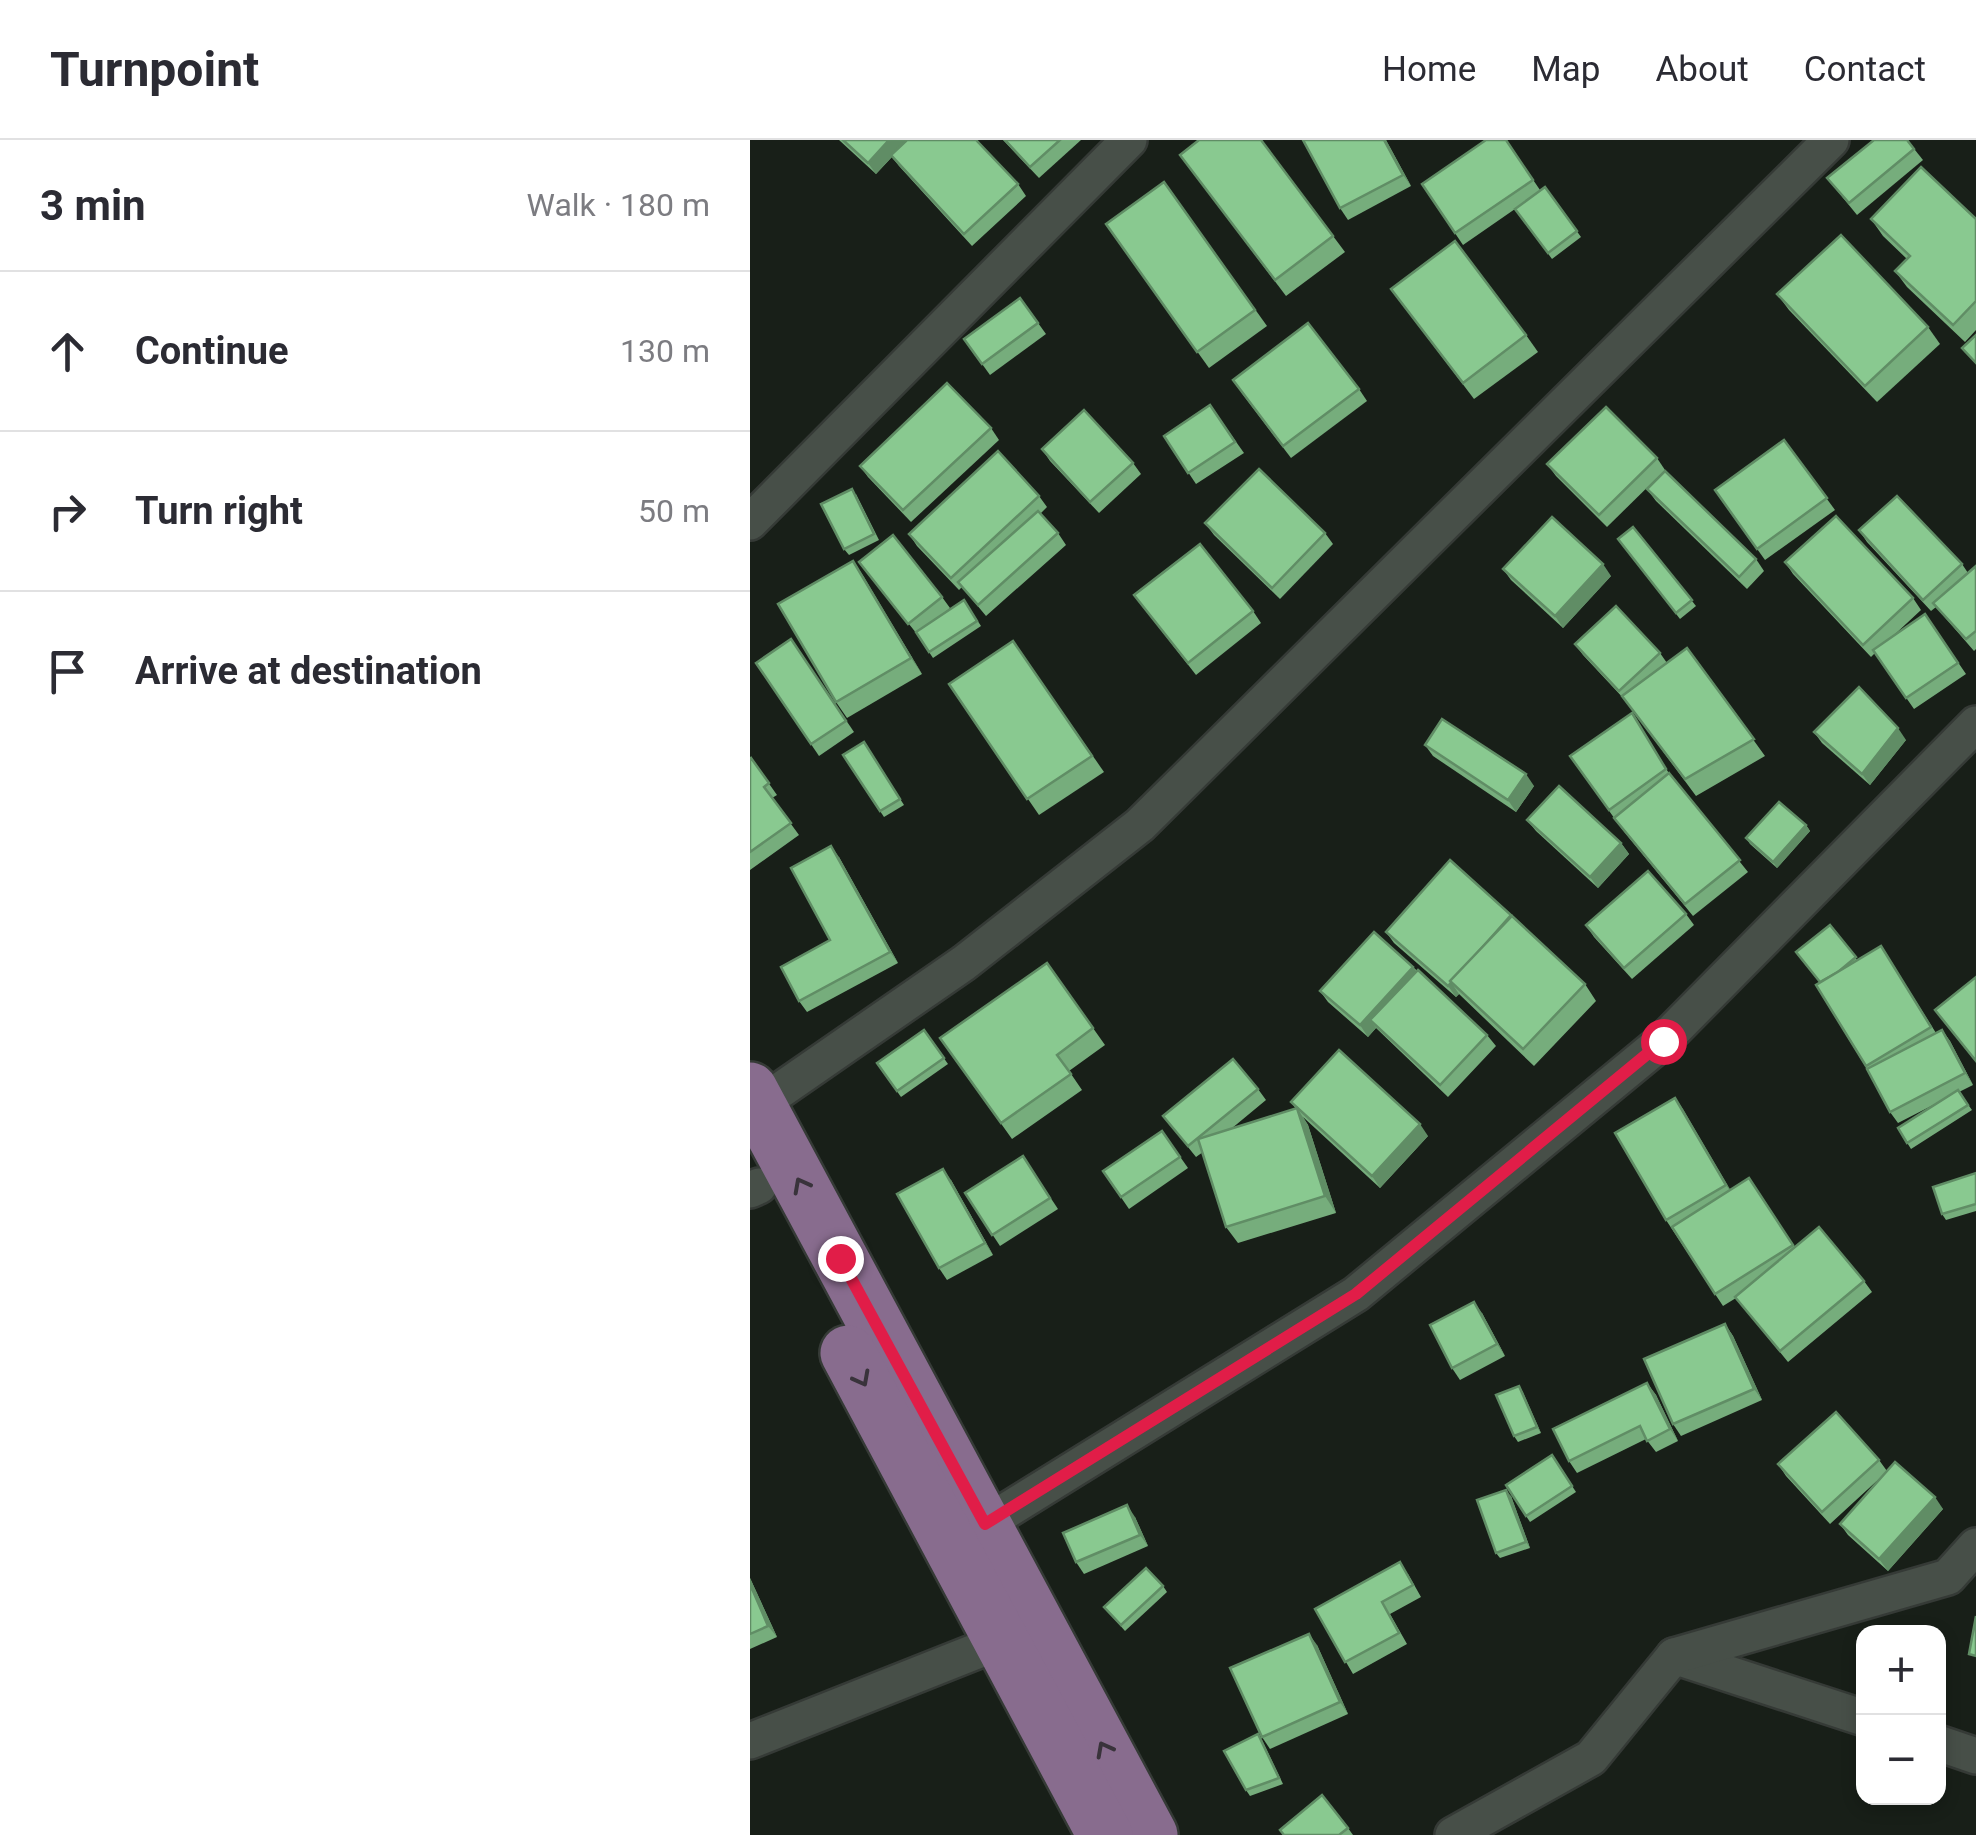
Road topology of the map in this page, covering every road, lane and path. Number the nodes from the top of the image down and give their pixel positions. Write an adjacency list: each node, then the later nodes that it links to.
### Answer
1 (1129, 140): 3 (street)
2 (1830, 140): 5 (street)
3 (750, 522)
4 (1976, 724): 7 (street)
5 (754, 1098): 7 (main road, one-way to 5)
6 (753, 1182): 9 (main road, one-way to 9)
7 (985, 1524): 16 (main road, one-way to 7)
8 (1976, 1546): 10 (street)
9 (1002, 1642): 12 (street); 15 (main road)
10 (1674, 1656): 11 (street); 17 (street)
11 (1856, 1715)
12 (750, 1741)
13 (1946, 1746): 14 (street)
14 (1976, 1756)
15 (1105, 1835)
16 (1150, 1835)
17 (1453, 1835)

